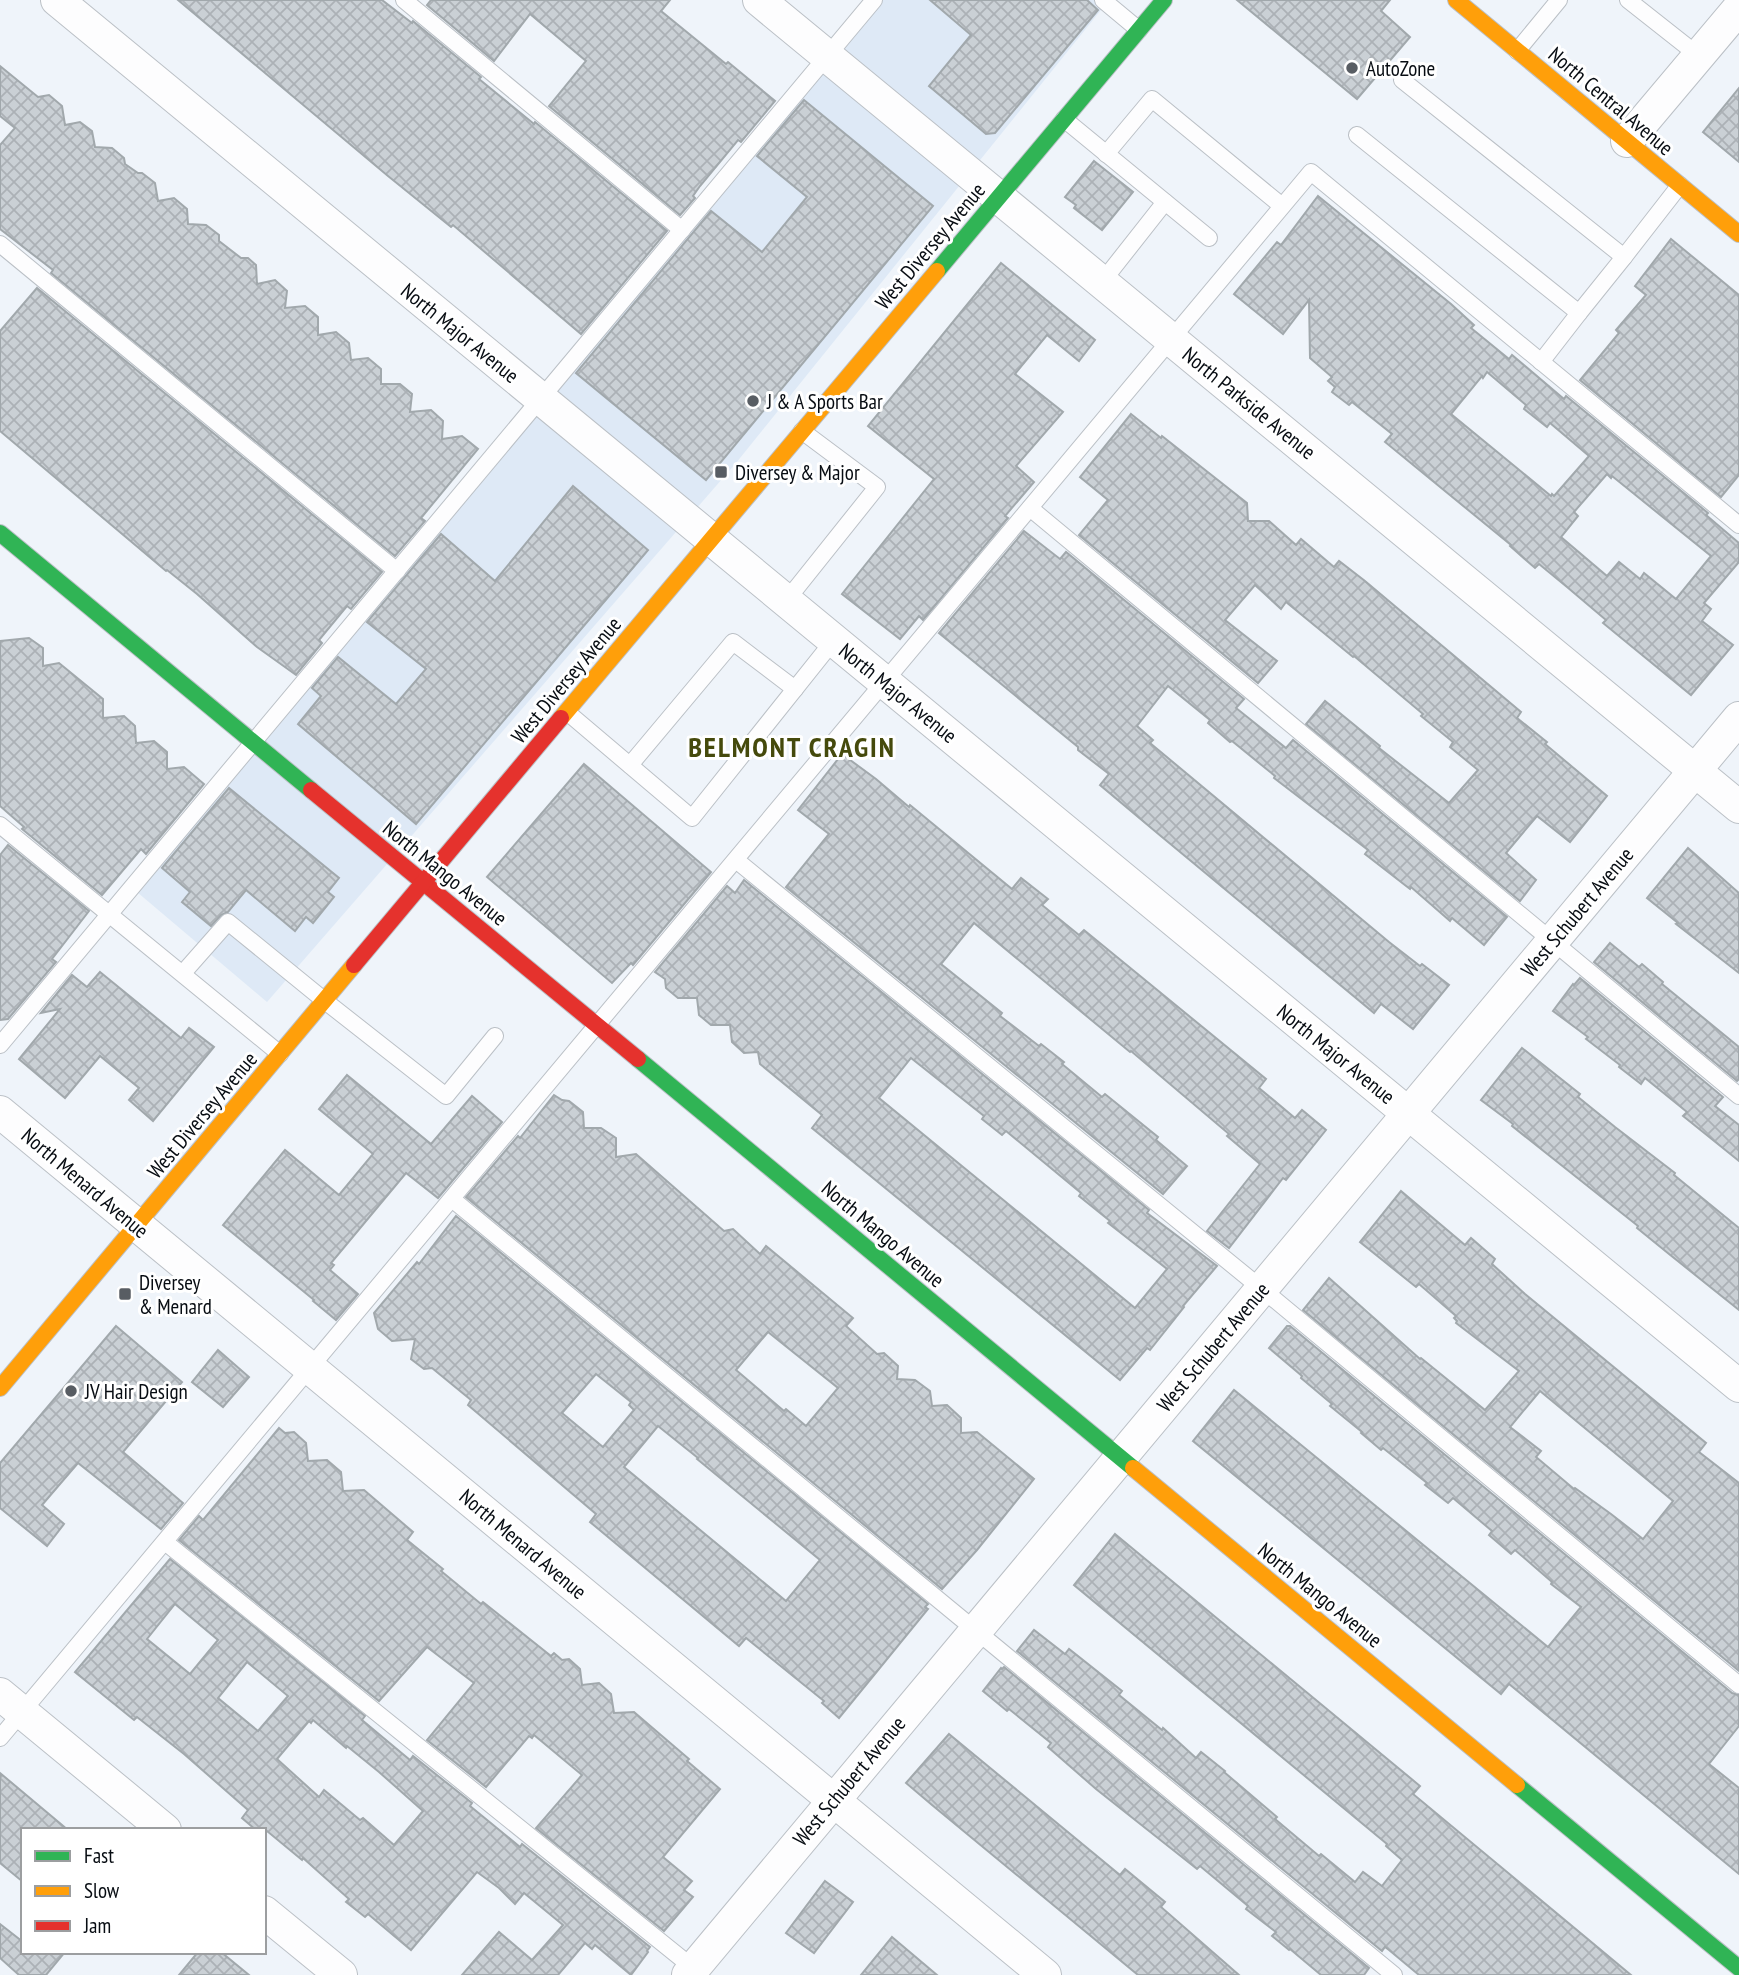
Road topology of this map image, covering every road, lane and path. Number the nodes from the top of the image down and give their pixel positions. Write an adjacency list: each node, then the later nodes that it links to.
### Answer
1 (57, 0): 33 (street, North Major Avenue)
2 (404, 0): 24 (lane)
3 (759, 0): 13 (street, North Parkside Avenue)
4 (874, 0): 13 (lane)
5 (1103, 0): 11 (lane)
6 (1456, 0): 12 (street, North Central Avenue)
7 (1559, 0): 12 (lane)
8 (1628, 0): 14 (lane)
9 (1162, 1): 11 (street, West Diversey Avenue)
10 (1739, 8): 14 (street)
11 (1139, 30): 16 (street, West Diversey Avenue)
12 (1517, 51): 18 (street, North Central Avenue)
13 (827, 56): 21 (street, North Parkside Avenue); 24 (lane)
14 (1699, 56): 18 (street)
15 (1402, 80): 28 (lane)
16 (1064, 119): 19 (lane); 21 (street, West Diversey Avenue)
17 (1357, 135): 30 (lane)
18 (1627, 141): 20 (street, North Central Avenue)
19 (1106, 153): 22 (lane); 23 (lane)
20 (1680, 185): 25 (street, North Central Avenue); 28 (lane)
21 (999, 197): 29 (street, North Parkside Avenue); 34 (street, West Diversey Avenue)
22 (1165, 202): 26 (lane); 29 (lane)
23 (1282, 206): 31 (lane); 32 (lane)
24 (682, 230): 33 (lane)
25 (1739, 234)
26 (1209, 238)
27 (0, 244): 39 (lane)
28 (1624, 257): 30 (lane)
29 (1102, 282): 31 (street, North Parkside Avenue)
30 (1579, 313): 32 (lane)
31 (1171, 339): 35 (lane); 48 (street, North Parkside Avenue)
32 (1541, 362): 36 (lane)
33 (541, 399): 38 (street, North Major Avenue); 39 (lane)
34 (803, 431): 38 (street, West Diversey Avenue); 40 (lane)
35 (1030, 508): 42 (lane); 54 (lane)
36 (1739, 525)
37 (0, 533): 46 (street, North Mango Avenue)
38 (712, 540): 40 (street, North Major Avenue); 44 (street, West Diversey Avenue)
39 (397, 571): 46 (lane)
40 (786, 601): 41 (street, North Major Avenue)
41 (834, 640): 42 (street, North Major Avenue); 43 (lane)
42 (885, 682): 51 (lane); 63 (street, North Major Avenue)
43 (795, 689): 47 (lane); 47 (lane)
44 (567, 712): 47 (lane); 52 (street, West Diversey Avenue)
45 (1739, 718): 48 (street, West Schubert Avenue)
46 (253, 743): 52 (street, North Mango Avenue); 53 (lane)
47 (630, 765)
48 (1695, 771): 49 (street, North Parkside Avenue); 54 (street, West Schubert Avenue)
49 (1739, 807)
50 (0, 825): 53 (lane)
51 (736, 860): 57 (lane); 66 (lane)
52 (424, 883): 56 (street, West Diversey Avenue); 57 (street, North Mango Avenue)
53 (110, 915): 55 (lane); 59 (lane)
54 (1552, 941): 61 (lane); 63 (street, West Schubert Avenue)
55 (183, 973): 56 (lane); 60 (lane)
56 (325, 1001): 58 (lane); 60 (street, West Diversey Avenue)
57 (598, 1026): 64 (lane); 70 (street, North Mango Avenue)
58 (495, 1037)
59 (0, 1045)
60 (280, 1054): 65 (street, West Diversey Avenue)
61 (1739, 1096)
62 (0, 1112): 65 (street, North Menard Avenue)
63 (1408, 1113): 66 (street, West Schubert Avenue); 68 (street, North Major Avenue)
64 (452, 1199): 67 (lane); 72 (lane)
65 (136, 1225): 67 (street, North Menard Avenue); 69 (street, West Diversey Avenue)
66 (1262, 1289): 70 (street, West Schubert Avenue); 73 (lane)
67 (310, 1368): 71 (lane); 76 (street, North Menard Avenue)
68 (1739, 1386)
69 (0, 1388)
70 (1120, 1458): 72 (street, West Schubert Avenue); 79 (street, North Mango Avenue)
71 (165, 1542): 74 (lane); 80 (lane)
72 (975, 1631): 76 (street, West Schubert Avenue); 83 (lane)
73 (1739, 1685)
74 (11, 1703): 75 (lane); 77 (street)
75 (0, 1738)
76 (834, 1800): 80 (street, West Schubert Avenue); 82 (street, North Menard Avenue)
77 (163, 1828)
78 (266, 1914): 81 (street)
79 (1739, 1968)
80 (695, 1973)
81 (341, 1975)
82 (1045, 1975)
83 (1394, 1975)

